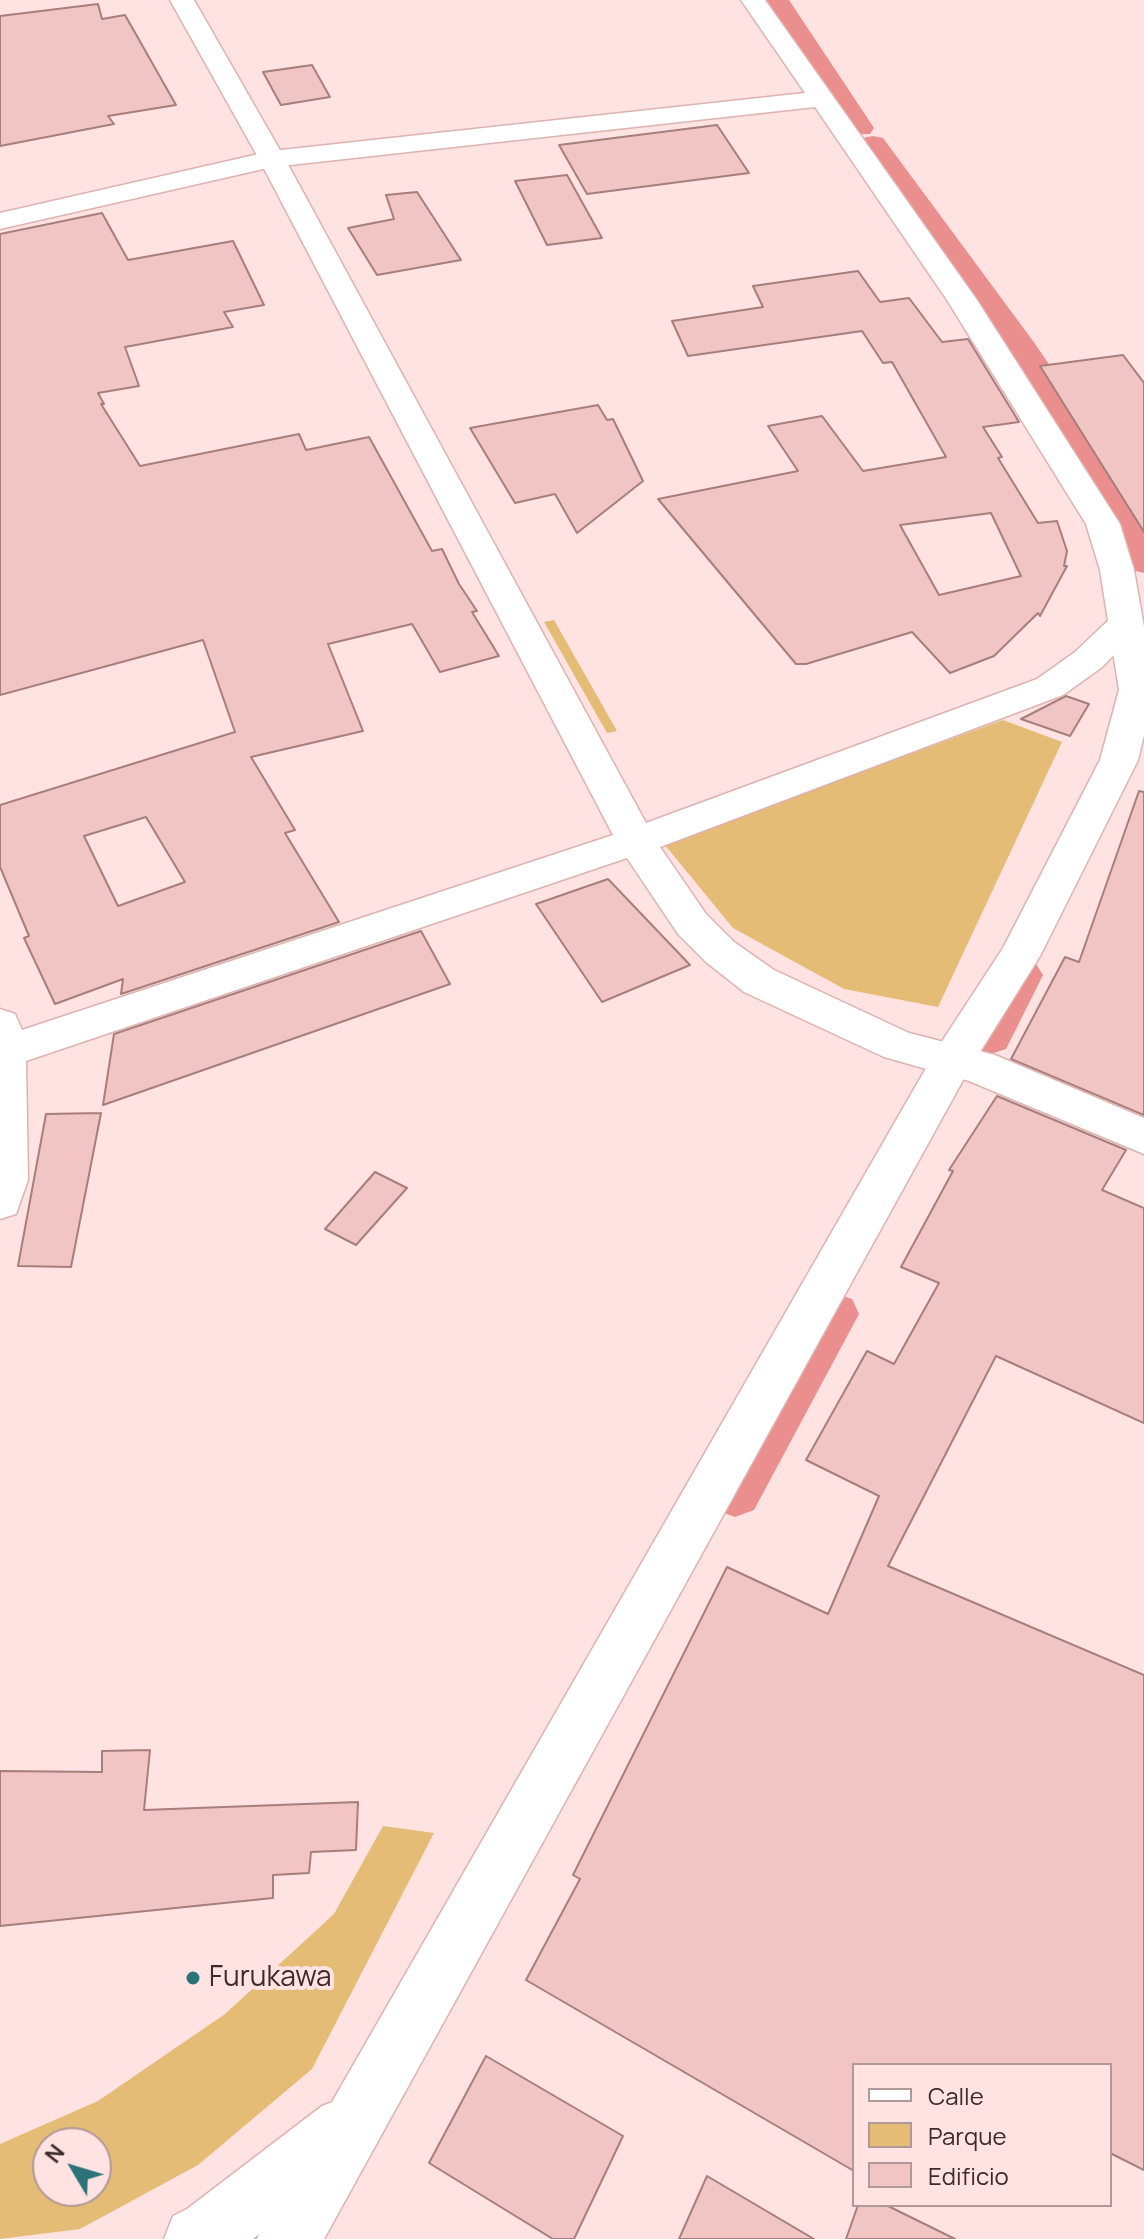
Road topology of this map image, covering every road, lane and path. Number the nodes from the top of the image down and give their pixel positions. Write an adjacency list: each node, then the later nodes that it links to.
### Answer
1 (182, 0): 4 (street)
2 (753, 0): 3 (street)
3 (819, 99): 4 (street); 6 (street)
4 (272, 159): 5 (street); 7 (street)
5 (0, 221)
6 (1126, 623): 7 (street); 9 (street)
7 (636, 841): 8 (street); 9 (street)
8 (2, 1038): 11 (street)
9 (952, 1061): 10 (street); 12 (street)
10 (1144, 1137)
11 (0, 1201)
12 (361, 2115): 13 (street); 14 (street)
13 (196, 2239)
14 (289, 2239)

